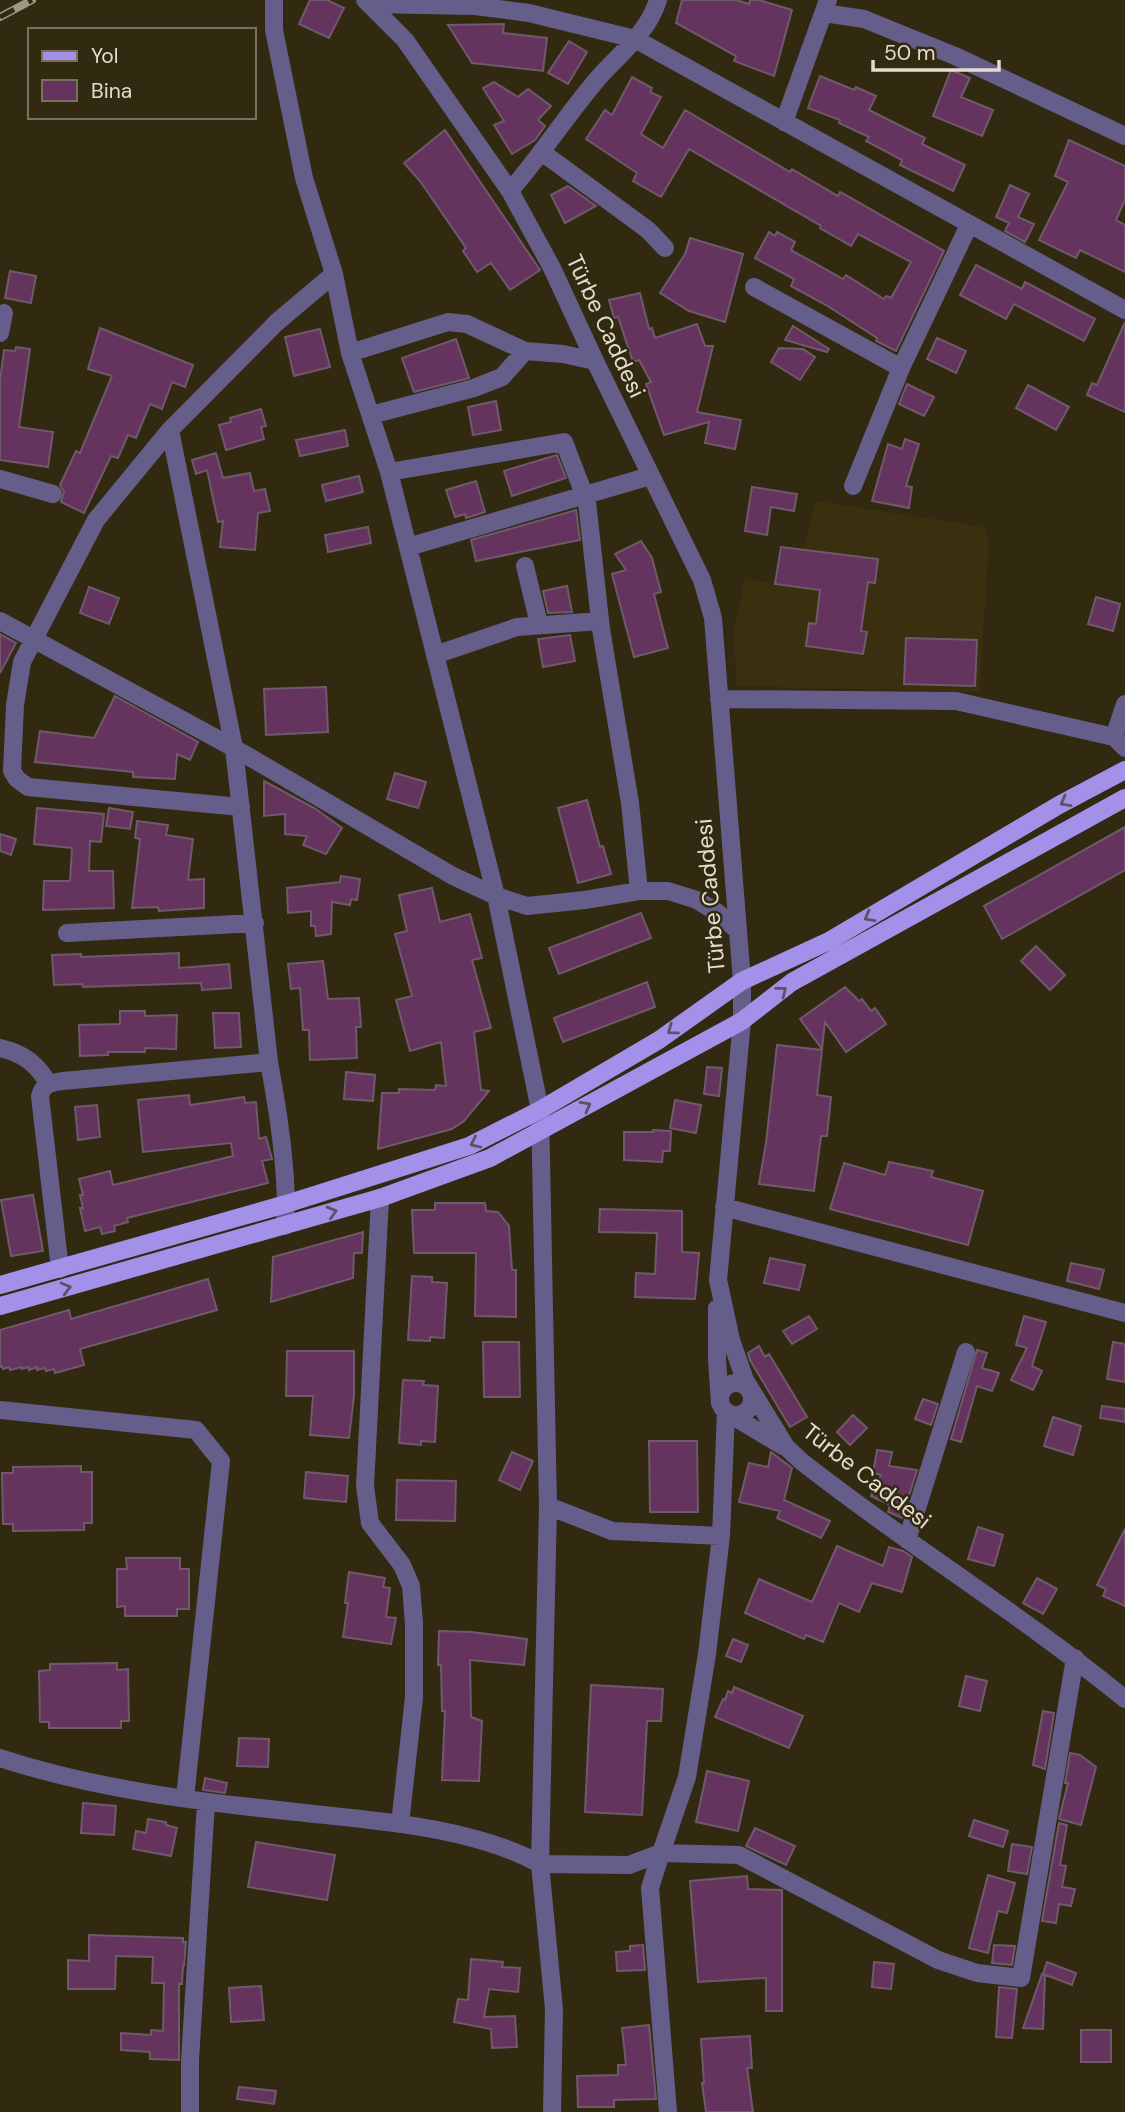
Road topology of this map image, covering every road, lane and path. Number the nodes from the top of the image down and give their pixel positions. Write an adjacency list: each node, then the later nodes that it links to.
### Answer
1 (274, 0): 12 (street)
2 (658, 0): 5 (street)
3 (367, 2): 5 (street); 9 (street, Türbe Caddesi)
4 (826, 7): 6 (street); 7 (street)
5 (635, 40): 6 (street); 8 (street)
6 (785, 122): 10 (street)
7 (1125, 136)
8 (542, 153): 9 (street); 11 (street)
9 (510, 191): 19 (street, Türbe Caddesi)
10 (969, 225): 14 (street); 20 (street)
11 (665, 248)
12 (334, 274): 18 (street); 22 (street)
13 (754, 287): 20 (street)
14 (1125, 310)
15 (4, 313): 16 (street)
16 (0, 333)
17 (526, 351): 18 (street); 19 (street); 21 (street)
18 (350, 353): 21 (street)
19 (594, 361): 24 (street, Türbe Caddesi)
20 (901, 369): 26 (street)
21 (371, 415): 23 (street)
22 (170, 430): 34 (street); 39 (street)
23 (389, 472): 28 (street); 29 (street)
24 (650, 476): 28 (street); 36 (street, Türbe Caddesi)
25 (0, 479): 27 (street)
26 (853, 486)
27 (53, 494)
28 (584, 494): 29 (street); 32 (street)
29 (408, 547): 35 (street)
30 (526, 566): 33 (street)
31 (0, 621): 34 (street)
32 (600, 621): 33 (street); 43 (street)
33 (538, 624): 35 (street)
34 (34, 638): 39 (street); 42 (street)
35 (435, 655): 44 (street)
36 (719, 699): 38 (street); 46 (street, Türbe Caddesi)
37 (1125, 704): 38 (street)
38 (1119, 743)
39 (234, 748): 42 (street); 44 (street)
40 (1125, 769): 48 (main road, one-way to 48)
41 (1125, 798): 49 (main road, one-way to 41)
42 (241, 807): 45 (street)
43 (639, 891): 44 (street); 46 (street)
44 (496, 896): 53 (street)
45 (255, 923): 47 (street); 51 (street)
46 (737, 930): 48 (street, Türbe Caddesi)
47 (67, 933)
48 (742, 981): 49 (street, Türbe Caddesi); 53 (main road, one-way to 53)
49 (742, 1021): 54 (main road, one-way to 49); 57 (street, Türbe Caddesi)
50 (0, 1048): 52 (street)
51 (269, 1062): 52 (street); 56 (street)
52 (48, 1083): 59 (street)
53 (540, 1110): 54 (street); 56 (main road, one-way to 56)
54 (541, 1131): 55 (main road); 69 (street)
55 (380, 1198): 58 (main road, one-way to 55); 77 (street)
56 (286, 1204): 58 (street); 59 (main road)
57 (724, 1207): 60 (street, Türbe Caddesi); 63 (street)
58 (285, 1226): 62 (main road, one-way to 58)
59 (60, 1269): 61 (main road)
60 (718, 1280): 65 (street, Türbe Caddesi); 67 (street)
61 (0, 1285)
62 (0, 1306)
63 (1125, 1313)
64 (966, 1352): 71 (street)
65 (751, 1392): 67 (street); 67 (street); 68 (street, Türbe Caddesi)
66 (0, 1410): 75 (street)
67 (726, 1410): 68 (street); 70 (street)
68 (786, 1447): 71 (street, Türbe Caddesi)
69 (548, 1506): 70 (street); 79 (street)
70 (721, 1536): 78 (street)
71 (907, 1540): 72 (street, Türbe Caddesi)
72 (1075, 1658): 73 (street, Türbe Caddesi); 78 (street)
73 (1125, 1699)
74 (0, 1758): 75 (street)
75 (186, 1798): 76 (street)
76 (206, 1802): 77 (street); 80 (street)
77 (400, 1824): 79 (street)
78 (661, 1853): 79 (street); 82 (street)
79 (540, 1864): 81 (street)
80 (190, 2112)
81 (552, 2112)
82 (668, 2112)

